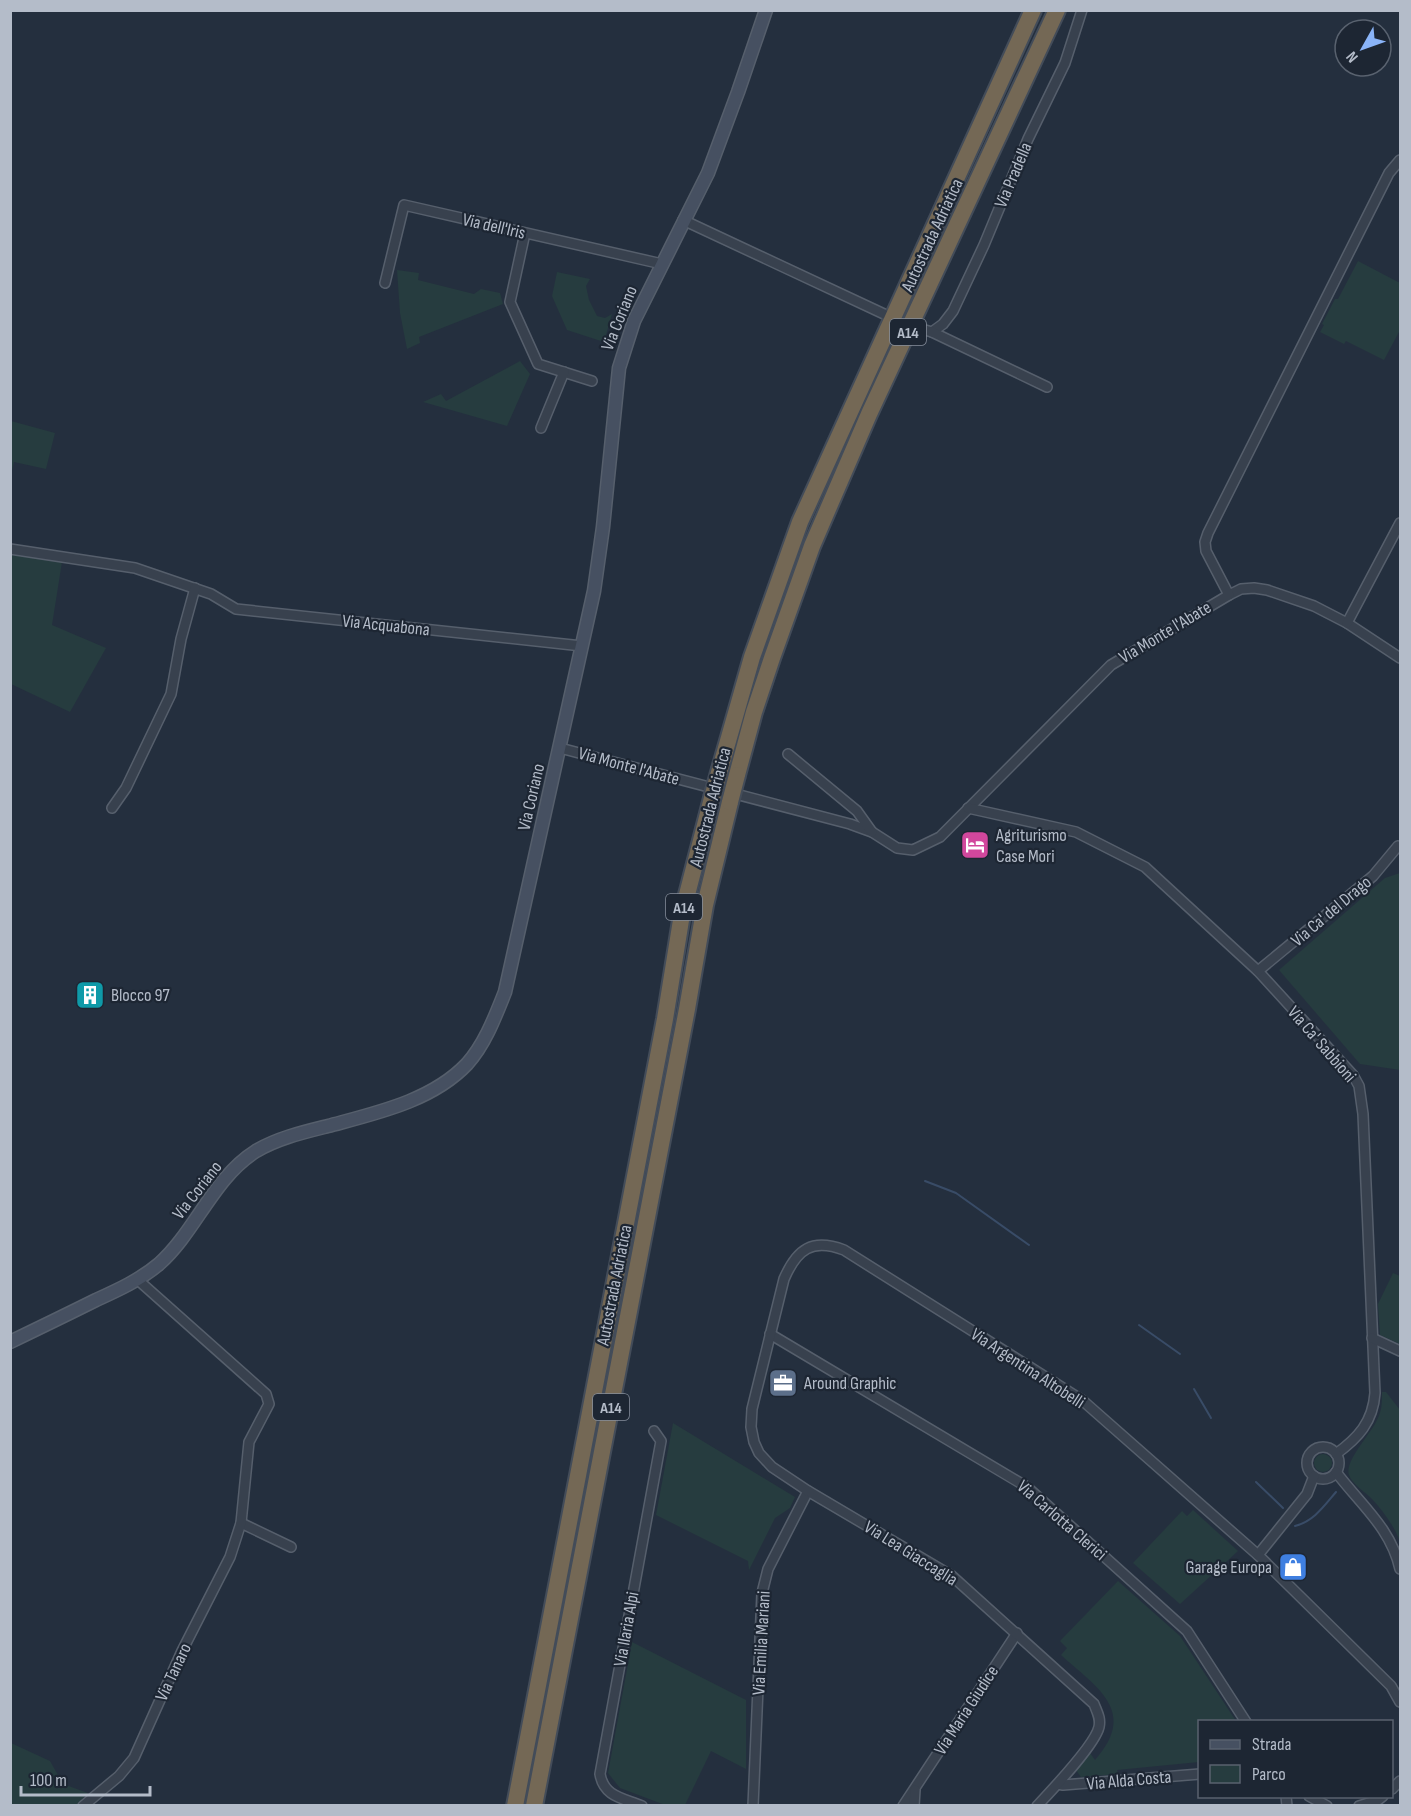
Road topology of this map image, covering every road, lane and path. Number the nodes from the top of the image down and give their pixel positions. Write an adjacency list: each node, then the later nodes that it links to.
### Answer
1 (766, 10): 6 (main road, Via Coriano)
2 (1033, 10): 56 (highway, Autostrada Adriatica / A14, bridge)
3 (1057, 10): 57 (highway, Autostrada Adriatica / A14, bridge)
4 (1082, 10): 12 (street, Via Pradella)
5 (1401, 160): 20 (street, Via Monte l'Abate)
6 (683, 220): 8 (main road, Via Coriano); 10 (street)
7 (525, 233): 8 (street, Via dell'Iris); 9 (street, Via dell'Iris); 13 (street)
8 (662, 264): 22 (main road, Via Coriano)
9 (384, 283)
10 (884, 314)
11 (918, 328): 12 (street)
12 (932, 332): 15 (street)
13 (564, 372): 14 (street); 16 (street)
14 (592, 381)
15 (1047, 387)
16 (541, 428)
17 (1401, 523): 21 (street)
18 (10, 549): 19 (street, Via Acquabona)
19 (195, 588): 22 (street, Via Acquabona); 26 (street)
20 (1229, 594): 21 (street); 27 (street, Via Monte l'Abate)
21 (1347, 623): 23 (street)
22 (582, 646): 24 (main road, Via Coriano)
23 (1401, 658)
24 (560, 748): 28 (street, Via Monte l'Abate); 32 (main road, Via Coriano)
25 (788, 754): 28 (street, Via Monte l'Abate)
26 (112, 808)
27 (968, 808): 28 (street, Via Monte l'Abate); 30 (street, Via Ca' Sabbioni)
28 (872, 832)
29 (1398, 846): 30 (street, Via Ca' del Drago)
30 (1258, 971): 34 (street, Via Ca' Sabbioni)
31 (784, 1279): 33 (street, Via Lea Giaccaglia); 44 (street, Via Argentina Altobelli)
32 (138, 1280): 35 (main road, Via Coriano); 42 (street, Via Tanaro)
33 (770, 1334): 41 (street, Via Lea Giaccaglia); 48 (street, Via Carlotta Clerici)
34 (1372, 1338): 36 (street); 38 (street, Via Ca' Sabbioni)
35 (10, 1342)
36 (1401, 1351)
37 (654, 1431): 58 (street, Via Ilaria Alpi)
38 (1336, 1454): 39 (street); 40 (street)
39 (1336, 1472): 40 (street); 45 (street)
40 (1314, 1476): 44 (street)
41 (808, 1491): 46 (street, Via Lea Giaccaglia); 59 (street, Via Emilia Mariani)
42 (241, 1522): 43 (street); 55 (street, Via Tanaro)
43 (291, 1547)
44 (1258, 1555): 47 (street, Via Argentina Altobelli)
45 (1401, 1569)
46 (1017, 1633): 50 (street, Via Lea Giaccaglia); 51 (street, Via Maria Giudice)
47 (1401, 1702)
48 (1245, 1720)
49 (1198, 1774): 50 (street, Via Alda Costa)
50 (1058, 1784): 62 (street, Via Lea Giaccaglia)
51 (916, 1788): 60 (street, Via Maria Giudice); 61 (street, Via Maria Giudice)
52 (1311, 1798): 54 (street)
53 (1381, 1798): 63 (street)
54 (1326, 1805)
55 (83, 1806)
56 (515, 1806)
57 (534, 1806)
58 (642, 1806)
59 (753, 1806)
60 (903, 1806)
61 (914, 1806)
62 (1037, 1806)
63 (1359, 1806)

